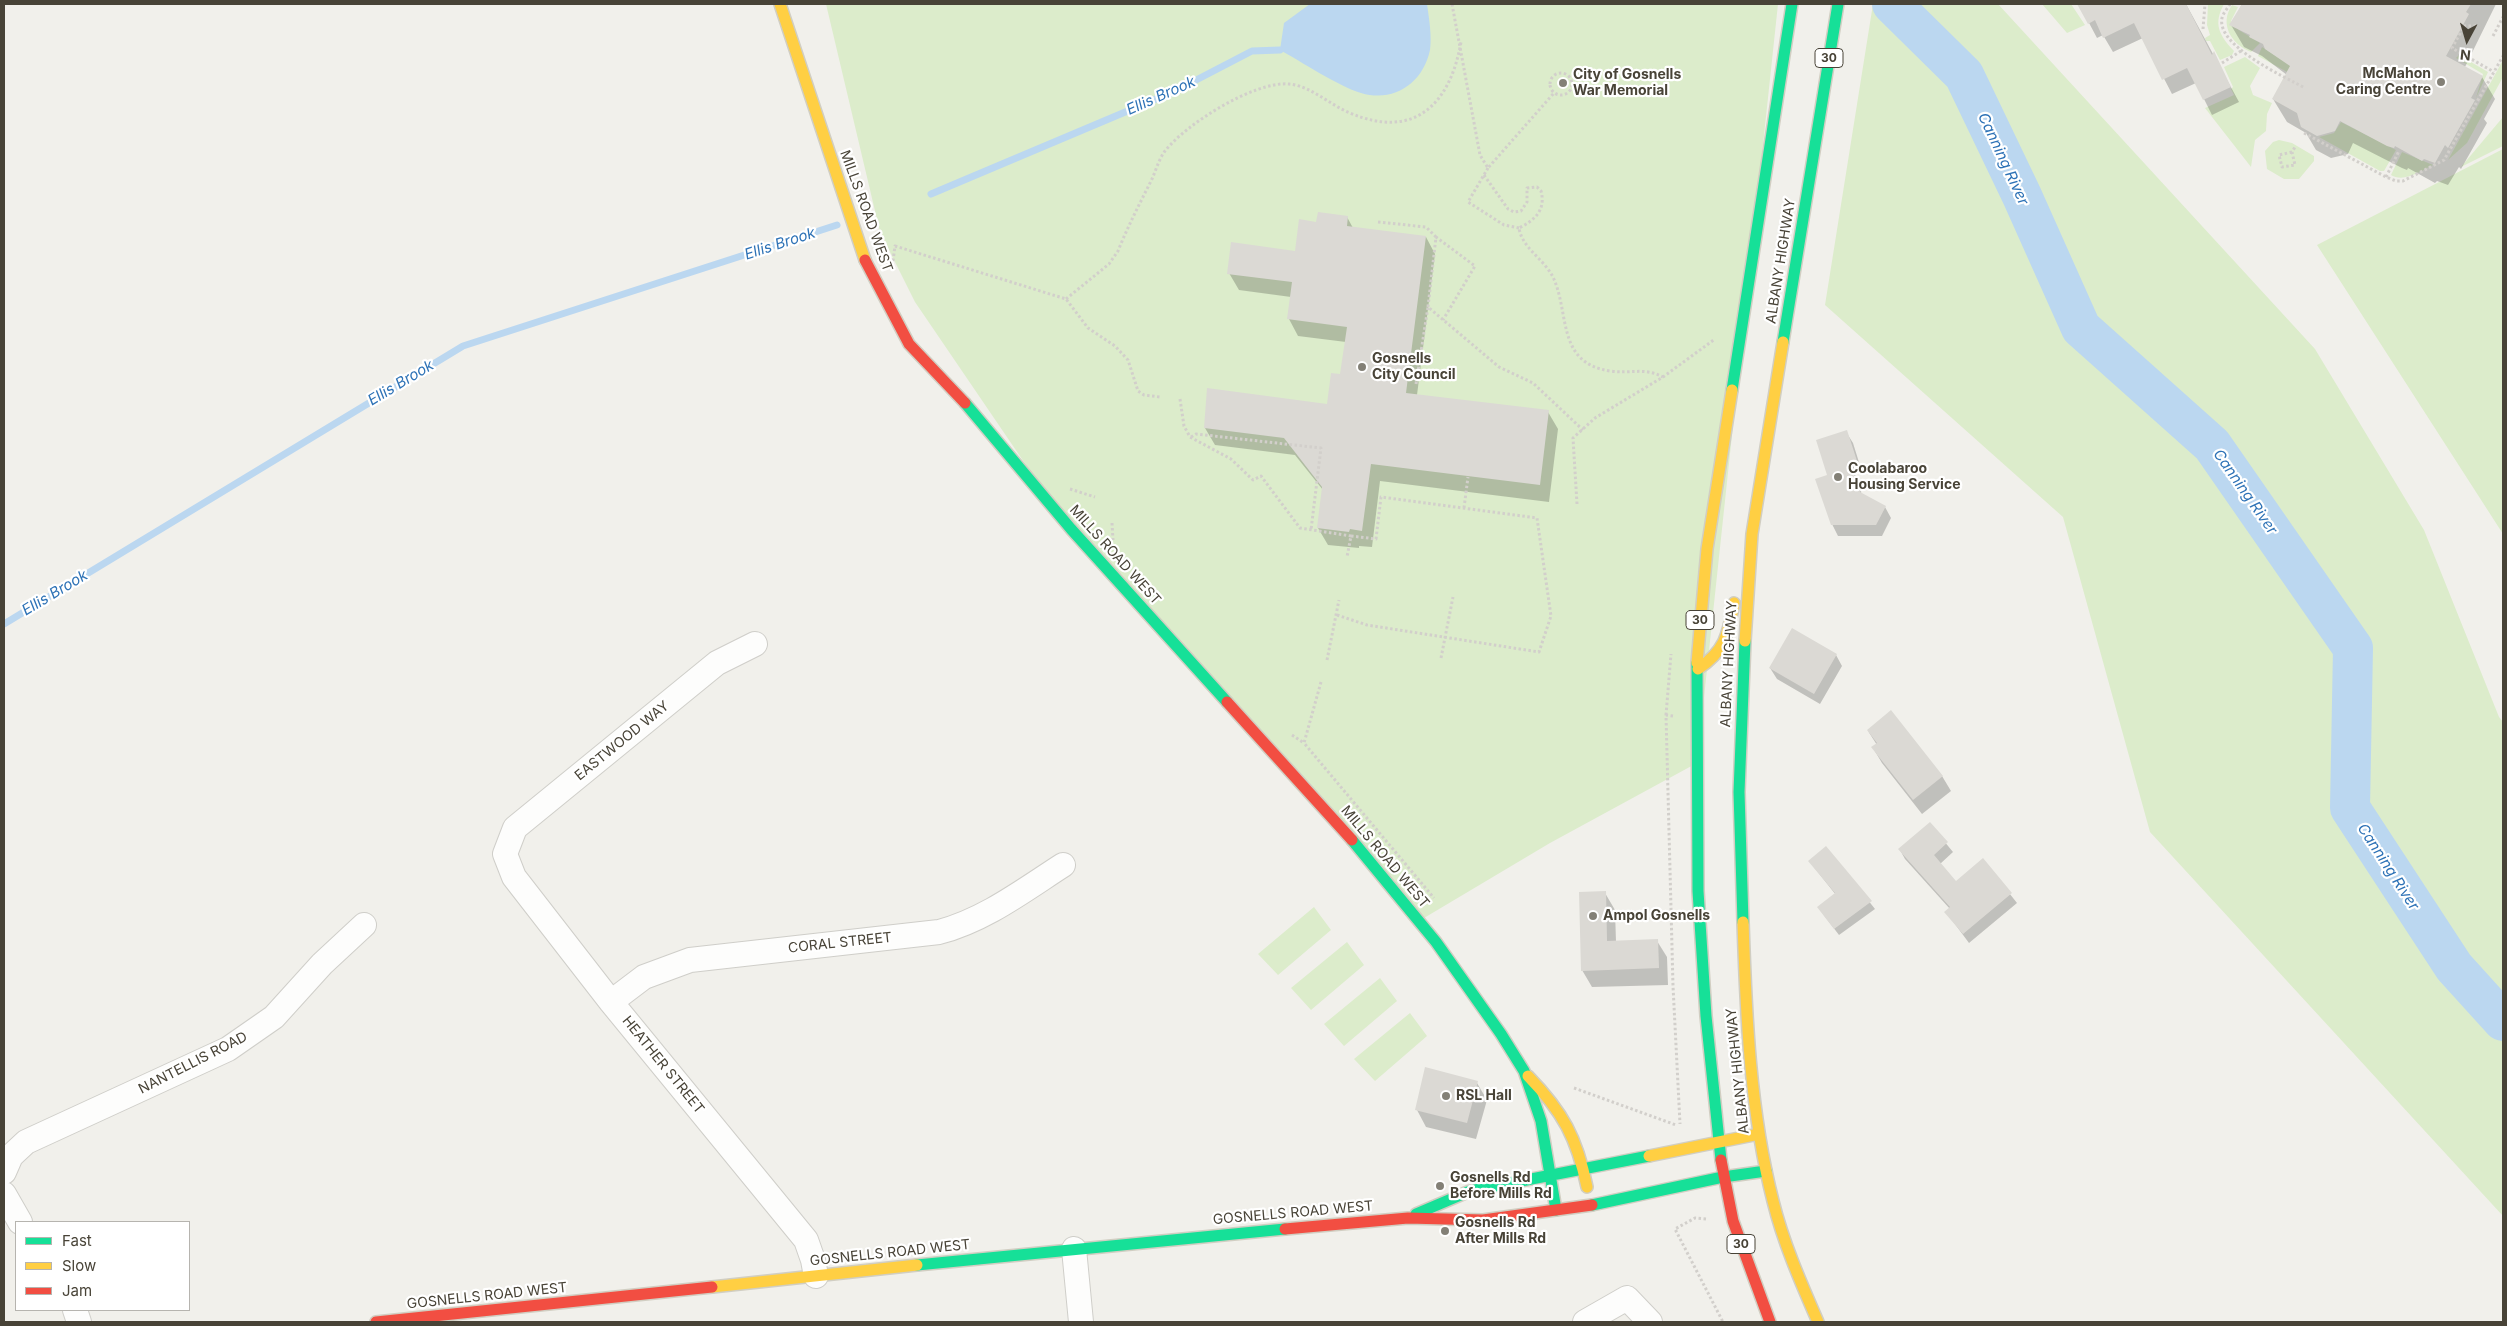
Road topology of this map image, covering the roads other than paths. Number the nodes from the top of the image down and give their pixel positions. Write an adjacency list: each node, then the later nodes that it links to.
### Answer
1 (780, 4): 13 (main road, MILLS ROAD WEST)
2 (1792, 4): 8 (main road, ALBANY HIGHWAY / 30)
3 (1838, 4): 4 (main road, ALBANY HIGHWAY / 30)
4 (1766, 446): 5 (main road); 14 (main road, ALBANY HIGHWAY / 30)
5 (1737, 575)
6 (1735, 594): 8 (main road)
7 (754, 644): 9 (street, EASTWOOD WAY)
8 (1698, 669): 15 (main road, ALBANY HIGHWAY / 30)
9 (505, 854): 12 (street, HEATHER STREET)
10 (1063, 865): 12 (street, CORAL STREET)
11 (364, 925): 18 (street, NANTELLIS ROAD)
12 (611, 1002): 27 (street, HEATHER STREET)
13 (1524, 1071): 16 (main road, MILLS ROAD WEST); 19 (main road, MILLS ROAD WEST)
14 (1759, 1134): 15 (main road, GOSNELLS ROAD WEST); 17 (main road, ALBANY HIGHWAY / 30)
15 (1720, 1140): 16 (main road, GOSNELLS ROAD WEST); 20 (main road, ALBANY HIGHWAY / 30)
16 (1583, 1170): 19 (main road, GOSNELLS ROAD WEST); 22 (main road, MILLS ROAD WEST)
17 (1766, 1171): 20 (main road, GOSNELLS ROAD WEST); 33 (main road, ALBANY HIGHWAY / 30)
18 (4, 1172)
19 (1550, 1176): 23 (main road, MILLS ROAD WEST); 24 (main road, GOSNELLS ROAD WEST)
20 (1723, 1177): 22 (main road, GOSNELLS ROAD WEST); 32 (main road, ALBANY HIGHWAY / 30)
21 (4, 1194): 25 (street)
22 (1590, 1205): 23 (main road, GOSNELLS ROAD WEST)
23 (1556, 1210): 24 (main road, GOSNELLS ROAD WEST)
24 (1408, 1218): 26 (main road, GOSNELLS ROAD WEST)
25 (19, 1221)
26 (1074, 1248): 27 (main road, GOSNELLS ROAD WEST); 29 (street)
27 (816, 1276): 28 (main road, GOSNELLS ROAD WEST)
28 (376, 1322)
29 (1081, 1322)
30 (1585, 1322): 31 (street)
31 (1650, 1322)
32 (1770, 1322)
33 (1818, 1322)

